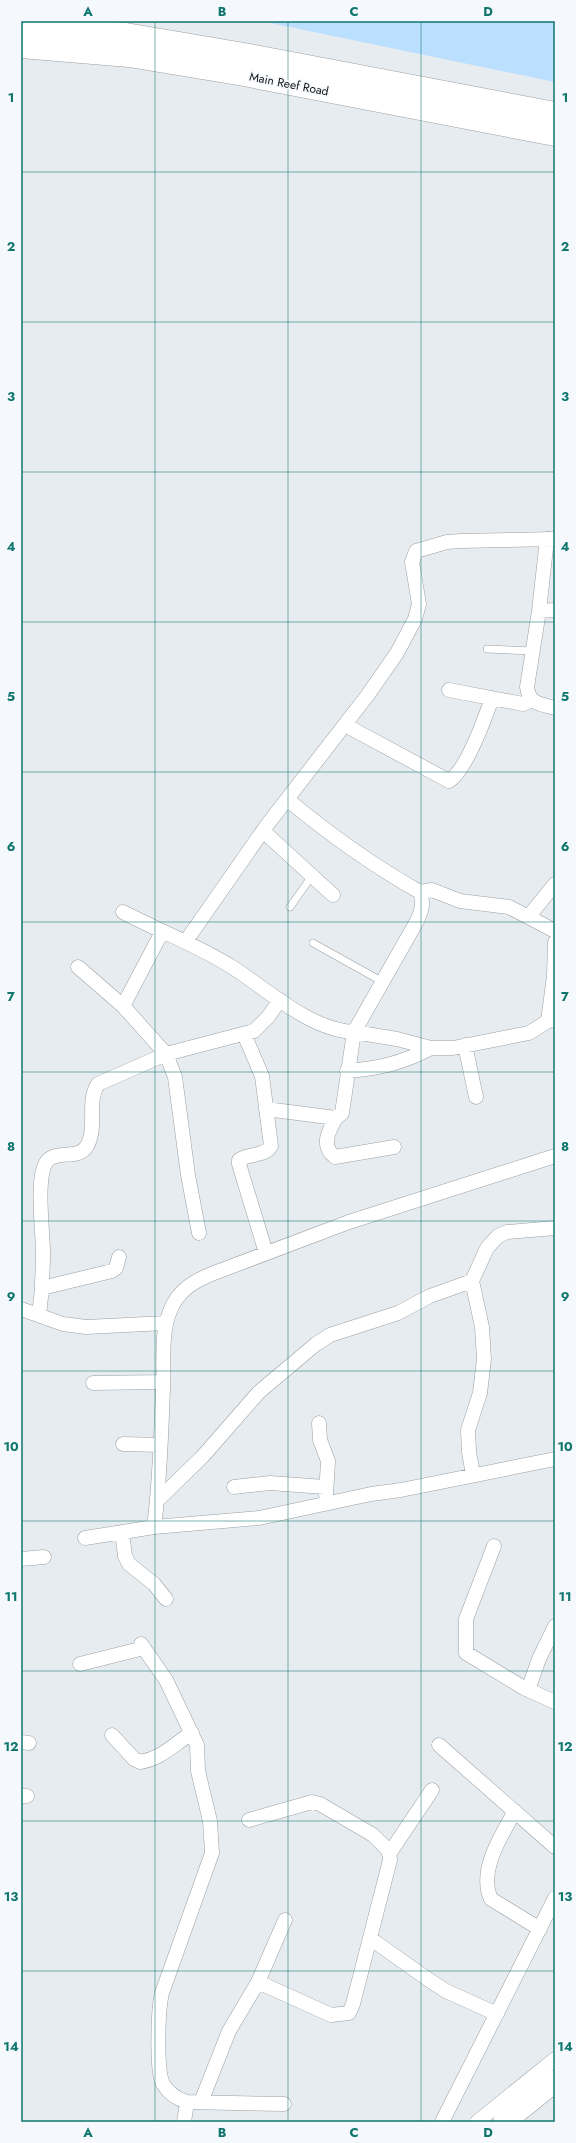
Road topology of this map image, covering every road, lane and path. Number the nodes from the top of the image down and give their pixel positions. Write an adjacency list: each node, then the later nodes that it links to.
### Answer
1 (21, 27): 2 (main road, Main Reef Road)
2 (126, 28): 4 (street); 5 (main road, Main Reef Road)
3 (21, 47): 4 (main road, Main Reef Road)
4 (129, 56): 6 (main road, Main Reef Road)
5 (555, 113)
6 (555, 135)
7 (551, 539): 9 (street); 16 (street)
8 (555, 610): 9 (street)
9 (540, 611): 11 (street)
10 (487, 649): 11 (lane)
11 (533, 651): 14 (street)
12 (449, 690): 13 (street)
13 (492, 698): 14 (street); 16 (street)
14 (532, 700): 15 (street)
15 (555, 708)
16 (345, 725): 17 (street)
17 (288, 800): 18 (street); 21 (street)
18 (263, 831): 19 (street); 28 (street)
19 (312, 876): 22 (street); 23 (lane)
20 (555, 884): 25 (street)
21 (420, 892): 25 (street); 32 (street)
22 (333, 895)
23 (290, 907)
24 (124, 912): 27 (street)
25 (529, 916): 26 (street)
26 (555, 930)
27 (162, 932): 28 (street); 34 (street)
28 (186, 942): 33 (street)
29 (555, 942): 35 (street)
30 (313, 943): 32 (lane)
31 (78, 967): 34 (street)
32 (383, 982): 36 (street)
33 (280, 1000): 36 (street); 37 (street)
34 (123, 1006): 40 (street)
35 (551, 1020): 38 (street)
36 (354, 1032): 39 (street); 41 (street)
37 (244, 1034): 40 (street); 43 (street)
38 (465, 1045): 39 (street); 42 (street)
39 (431, 1048): 41 (street)
40 (166, 1054): 48 (street); 52 (street)
41 (347, 1071): 44 (street)
42 (476, 1097)
43 (266, 1109): 44 (street); 49 (street)
44 (336, 1118): 45 (street)
45 (394, 1147)
46 (555, 1156): 49 (street)
47 (555, 1228): 51 (street)
48 (199, 1234)
49 (266, 1253): 55 (street)
50 (119, 1257): 52 (street)
51 (472, 1281): 62 (street); 65 (street)
52 (42, 1288): 54 (street)
53 (21, 1310): 54 (street)
54 (39, 1315): 55 (street)
55 (166, 1323): 56 (street)
56 (164, 1382): 57 (street); 60 (street)
57 (93, 1383)
58 (319, 1423): 64 (street)
59 (123, 1444): 60 (street)
60 (160, 1445): 65 (street)
61 (555, 1459): 62 (street)
62 (474, 1475): 66 (street)
63 (234, 1487): 64 (street)
64 (325, 1487): 66 (street)
65 (158, 1500): 67 (street)
66 (327, 1504): 67 (street)
67 (154, 1527): 68 (street)
68 (122, 1532): 69 (street); 73 (street)
69 (85, 1538)
70 (494, 1546): 76 (street)
71 (44, 1557): 72 (street)
72 (21, 1559)
73 (166, 1599)
74 (555, 1626): 76 (street)
75 (80, 1664): 78 (street)
76 (528, 1690): 77 (street)
77 (555, 1702)
78 (192, 1733): 79 (street); 94 (street)
79 (112, 1735)
80 (439, 1745): 82 (street)
81 (432, 1790): 85 (street)
82 (515, 1811): 84 (street); 88 (street)
83 (249, 1820): 85 (street)
84 (555, 1847)
85 (389, 1854): 89 (street)
86 (555, 1898): 88 (street)
87 (285, 1920): 90 (street)
88 (540, 1928): 91 (street)
89 (371, 1939): 90 (street); 91 (street)
90 (258, 1982): 94 (street)
91 (496, 2014): 97 (street)
92 (555, 2059): 98 (street)
93 (555, 2081): 99 (main road)
94 (194, 2102): 95 (street); 96 (street)
95 (284, 2104)
96 (184, 2122)
97 (442, 2122)
98 (477, 2122)
99 (504, 2122)

